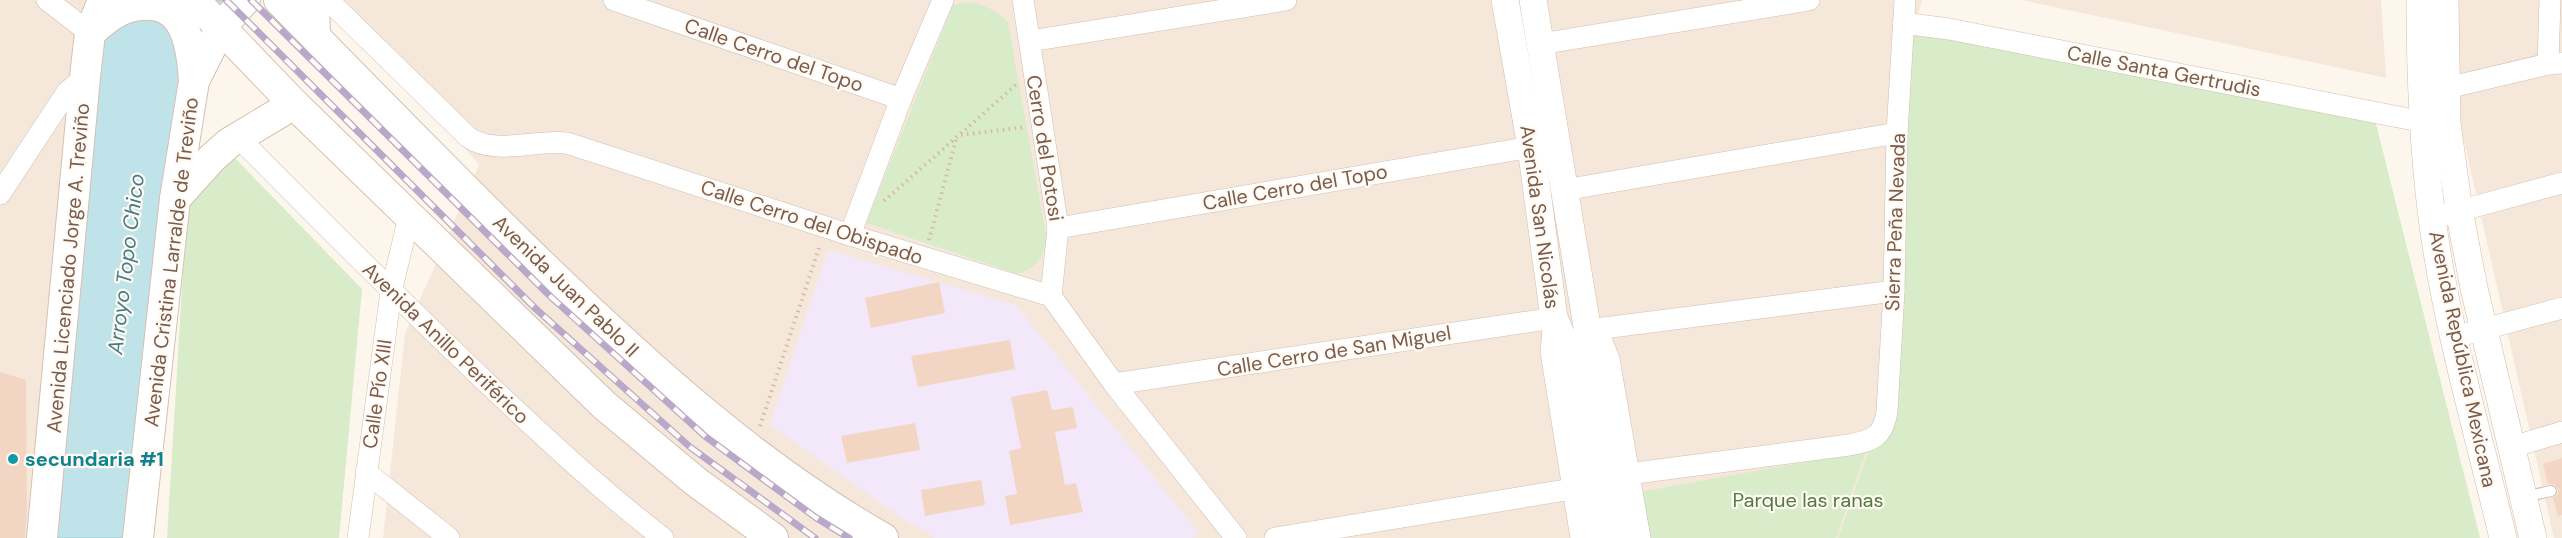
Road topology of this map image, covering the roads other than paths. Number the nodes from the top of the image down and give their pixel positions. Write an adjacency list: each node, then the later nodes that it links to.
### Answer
1 (47, 0): 19 (street)
2 (245, 0): 18 (main road, Avenida Cristina Larralde de Treviño)
3 (279, 0): 22 (main road, Avenida Juan Pablo II)
4 (314, 0): 22 (main road)
5 (328, 0): 42 (street, Calle Cerro del Obispado)
6 (614, 0): 28 (street, Calle Cerro del Topo)
7 (943, 0): 28 (street)
8 (1008, 0): 21 (street)
9 (1023, 0): 21 (street, Cerro del Potosi)
10 (1286, 0): 21 (street)
11 (1505, 0): 33 (street, Avenida San Nicolás)
12 (1533, 0): 23 (street, Avenida San Nicolás)
13 (1809, 0): 23 (street)
14 (1905, 0): 20 (street, Sierra Peña Nevada)
15 (2420, 0): 27 (street, Avenida República Mexicana)
16 (2445, 0): 27 (street, Avenida República Mexicana)
17 (2550, 0): 24 (street)
18 (209, 15): 25 (main road, Avenida Cristina Larralde de Treviño); 29 (main road)
19 (100, 17): 25 (main road); 26 (main road, Avenida Licenciado Jorge A. Treviño)
20 (1903, 22): 30 (street, Calle Santa Gertrudis); 31 (street, Sierra Peña Nevada)
21 (1028, 32): 41 (street, Cerro del Potosi)
22 (315, 36): 65 (main road, Avenida Juan Pablo II)
23 (1540, 44): 35 (street, Avenida San Nicolás)
24 (2555, 63): 27 (street)
25 (193, 70): 37 (main road, Avenida Cristina Larralde de Treviño)
26 (85, 77): 36 (street); 59 (main road, Avenida Licenciado Jorge A. Treviño)
27 (2434, 88): 30 (street, Avenida República Mexicana); 38 (street, Avenida República Mexicana)
28 (901, 99): 42 (street)
29 (294, 104): 32 (main road); 39 (main road)
30 (2424, 122): 40 (street, Avenida República Mexicana)
31 (1897, 133): 35 (street); 43 (street, Sierra Peña Nevada)
32 (238, 136): 37 (main road); 44 (street, Avenida Anillo Periférico)
33 (1531, 147): 41 (street, Calle Cerro del Topo); 47 (street, Avenida San Nicolás)
34 (2562, 183): 38 (street)
35 (1564, 190): 50 (street, Avenida San Nicolás)
36 (0, 194)
37 (176, 199): 60 (main road, Avenida Cristina Larralde de Treviño)
38 (2459, 210): 40 (street); 48 (street, Avenida República Mexicana)
39 (409, 217): 44 (street, Calle Pío XIII); 64 (main road)
40 (2432, 218): 49 (street, Avenida República Mexicana)
41 (1058, 228): 45 (street, Cerro del Potosi)
42 (851, 232): 45 (street, Calle Cerro del Obispado)
43 (1894, 291): 50 (street); 55 (street, Sierra Peña Nevada)
44 (391, 292): 54 (street, Calle Pío XIII); 63 (street, Avenida Anillo Periférico)
45 (1052, 296): 51 (street)
46 (2562, 308): 48 (street)
47 (1554, 318): 50 (street, Avenida San Nicolás); 51 (street, Calle Cerro de San Miguel); 56 (street)
48 (2484, 329): 49 (street); 53 (street, Avenida República Mexicana)
49 (2455, 337): 72 (street, Avenida República Mexicana)
50 (1583, 345): 55 (street); 69 (street, Avenida San Nicolás); 70 (street, Avenida San Nicolás)
51 (1114, 384): 66 (street)
52 (2562, 432): 53 (street)
53 (2512, 447): 58 (street, Avenida República Mexicana)
54 (366, 472): 61 (street, Calle Pío XIII); 62 (street)
55 (1628, 474): 71 (street)
56 (1572, 489): 67 (street); 68 (street)
57 (2551, 491): 58 (lane)
58 (2525, 504): 73 (street, Avenida República Mexicana); 74 (street, Avenida República Mexicana)
59 (42, 538)
60 (138, 538)
61 (358, 538)
62 (449, 538)
63 (663, 538)
64 (773, 538)
65 (883, 538)
66 (1236, 538)
67 (1275, 538)
68 (1581, 538)
69 (1599, 538)
70 (1622, 538)
71 (1640, 538)
72 (2503, 538)
73 (2533, 538)
74 (2549, 538)

